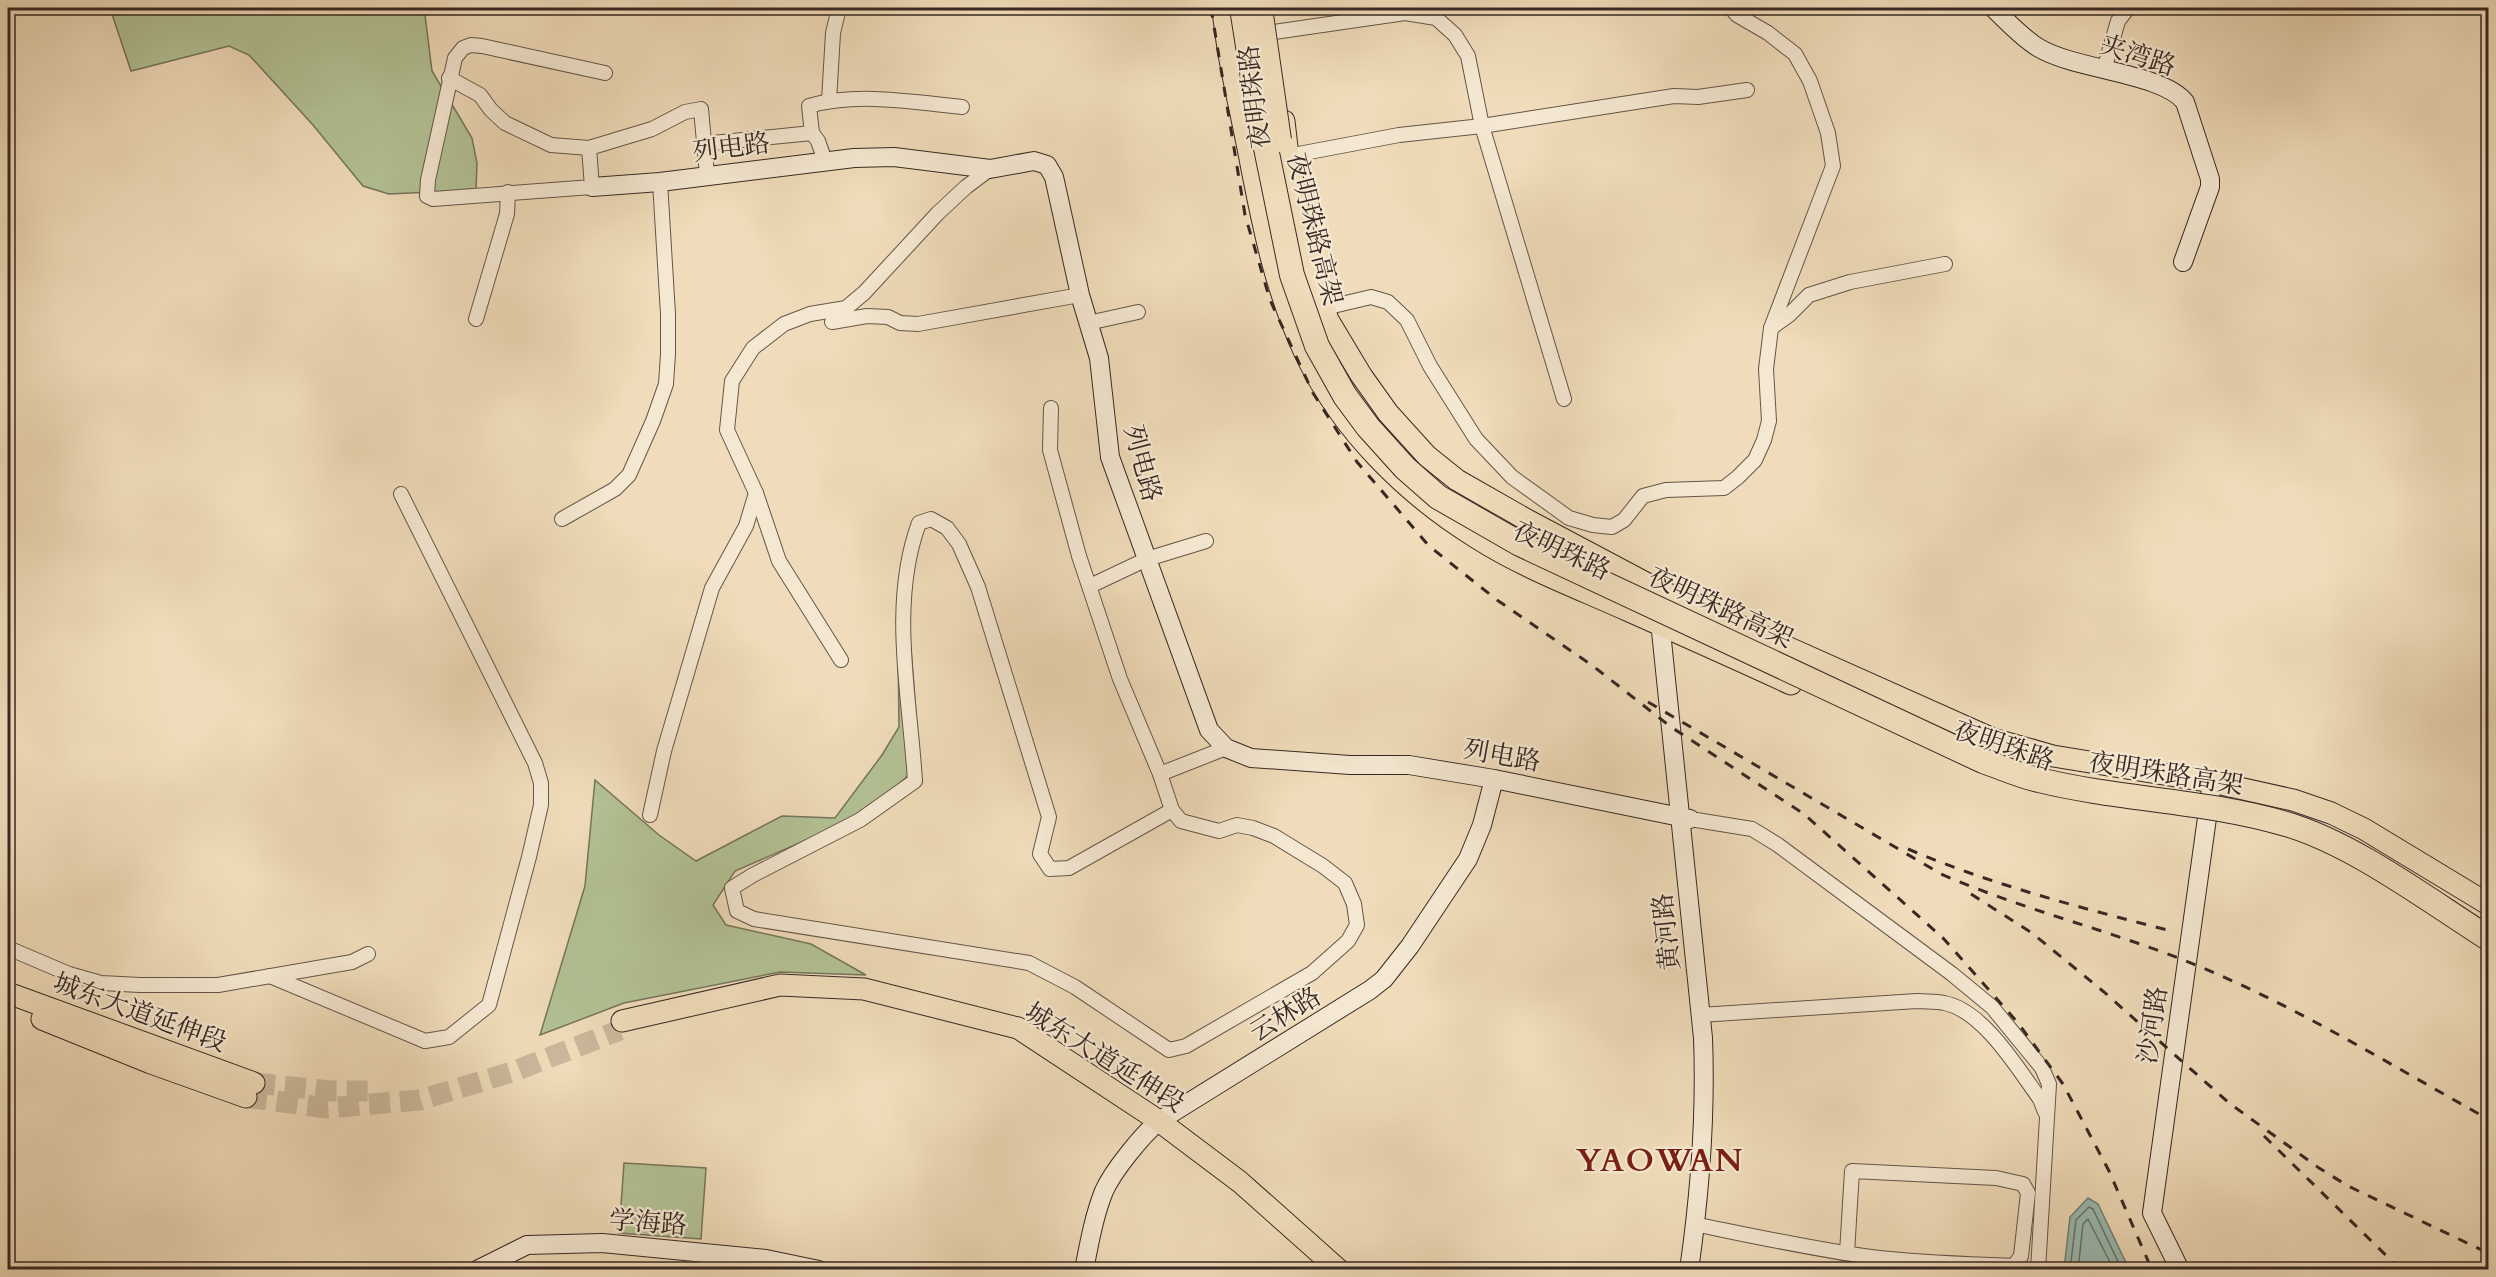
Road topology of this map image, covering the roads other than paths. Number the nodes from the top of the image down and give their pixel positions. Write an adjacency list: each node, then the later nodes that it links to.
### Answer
1 (839, 8): 15 (street)
2 (1223, 8): 46 (main road, 夜明珠路)
3 (1232, 8): 17 (main road, bridge)
4 (1242, 8): 17 (highway, 夜明珠路高架, bridge)
5 (1260, 8): 57 (highway, 夜明珠路高架, bridge)
6 (1270, 8): 10 (main road, 夜明珠路)
7 (1731, 8): 36 (street)
8 (1993, 8): 11 (street, 夹湾路)
9 (2128, 8): 11 (street)
10 (1274, 32): 18 (street); 22 (main road, 夜明珠路)
11 (2104, 70): 29 (street, 夹湾路)
12 (605, 73): 13 (street)
13 (449, 78): 21 (street); 28 (street)
14 (1747, 90): 18 (street)
15 (829, 100): 16 (street); 19 (street)
16 (962, 107)
17 (1258, 109): 58 (highway, 夜明珠路高架, bridge)
18 (1482, 126): 22 (street); 37 (street)
19 (812, 133): 20 (street); 23 (street)
20 (703, 144): 21 (street); 25 (street)
21 (589, 148): 27 (street)
22 (1288, 156): 36 (street); 45 (main road, 夜明珠路)
23 (825, 161): 24 (street, 列电路); 25 (street, 列电路)
24 (990, 169): 31 (street, 列电路); 39 (street)
25 (707, 175): 26 (street, 列电路)
26 (660, 182): 27 (street, 列电路); 41 (street)
27 (592, 188): 28 (street)
28 (508, 192): 33 (street)
29 (2182, 262)
30 (1945, 264): 36 (street)
31 (1080, 295): 34 (street); 35 (street, 列电路)
32 (1138, 312): 35 (street)
33 (476, 319)
34 (832, 322)
35 (1088, 323): 43 (street, 列电路)
36 (1771, 328)
37 (1564, 399)
38 (1051, 408): 44 (street)
39 (756, 492): 47 (street); 53 (street)
40 (401, 494): 62 (street)
41 (562, 519)
42 (1206, 541): 43 (street)
43 (1147, 559): 44 (street); 48 (street, 列电路)
44 (1090, 586): 49 (street)
45 (1662, 591): 46 (street, 黄河路); 51 (main road, 夜明珠路)
46 (1665, 627): 54 (main road, 夜明珠路); 55 (street, 黄河路)
47 (841, 660)
48 (1226, 748): 49 (street); 50 (street, 列电路)
49 (1160, 774): 52 (street)
50 (1494, 779): 55 (street, 列电路); 68 (street, 云林路)
51 (2212, 782): 54 (street, 沙河路); 56 (main road, 夜明珠路)
52 (1172, 810): 52 (street)
53 (650, 815)
54 (2208, 816): 60 (main road, 夜明珠路); 80 (street, 沙河路)
55 (1685, 818): 65 (street, 黄河路); 67 (street)
56 (2488, 904)
57 (2488, 920)
58 (2488, 938)
59 (8, 948): 62 (street)
60 (2488, 948)
61 (368, 954): 62 (street)
62 (270, 976)
63 (8, 993): 64 (main road, 城东大道延伸段)
64 (8, 1006)
65 (1705, 1015): 67 (street); 69 (street, 黄河路)
66 (621, 1026): 68 (main road, 城东大道延伸段)
67 (2046, 1118): 79 (street)
68 (1157, 1123): 74 (street, 云林路); 75 (main road, 城东大道延伸段); 76 (main road, 城东大道延伸段)
69 (1699, 1225): 70 (street); 77 (street, 黄河路); 78 (street, 黄河路)
70 (1847, 1253): 70 (street)
71 (765, 1264): 72 (street, 学海路); 73 (street, 学海路)
72 (477, 1269)
73 (819, 1269)
74 (1084, 1269)
75 (1326, 1269)
76 (1339, 1269)
77 (1689, 1269)
78 (1699, 1269)
79 (2038, 1269)
80 (2180, 1269)

